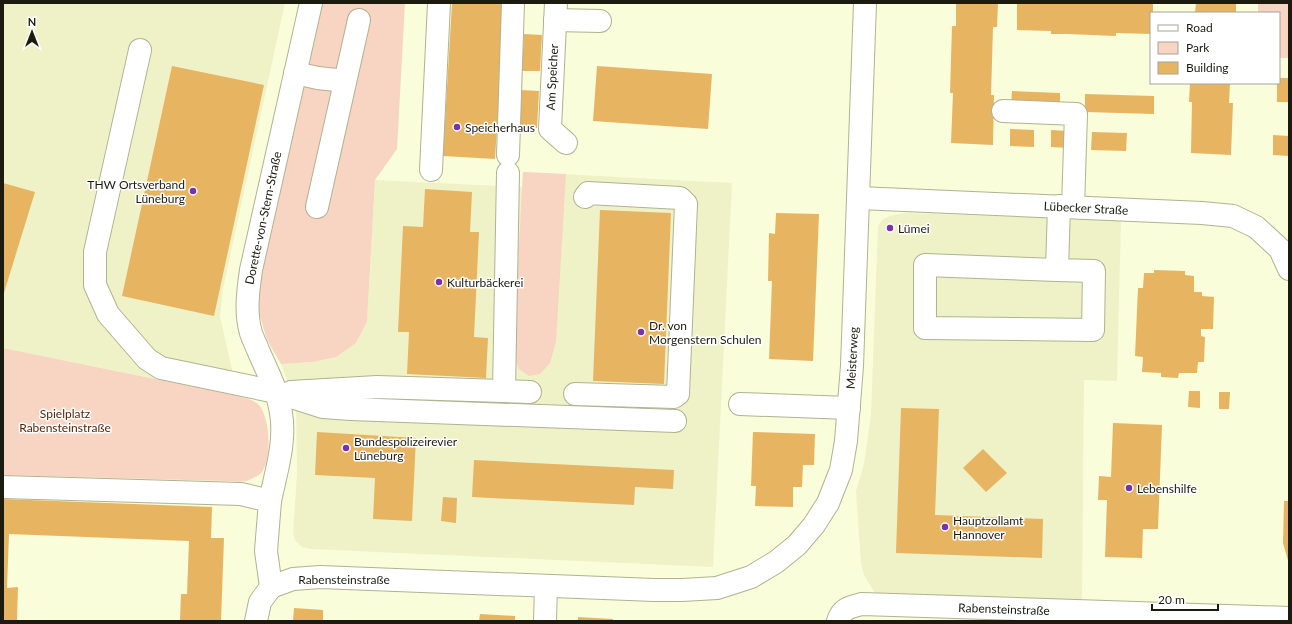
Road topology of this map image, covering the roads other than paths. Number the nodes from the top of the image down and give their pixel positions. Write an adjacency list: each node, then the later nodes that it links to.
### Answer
1 (311, 3): 9 (street, Dorette-von-Stern-Straße)
2 (439, 3): 13 (street)
3 (513, 3): 20 (street)
4 (866, 3): 15 (street, Meisterweg)
5 (556, 11): 7 (street); 12 (street, Am Speicher)
6 (359, 20): 10 (street)
7 (600, 21)
8 (140, 50): 21 (street)
9 (295, 73): 10 (street); 21 (street, Dorette-von-Stern-Straße)
10 (345, 81): 16 (street)
11 (1003, 111): 17 (street)
12 (566, 143)
13 (431, 170)
14 (584, 197): 23 (street)
15 (859, 198): 17 (street, Lübecker Straße); 25 (street, Meisterweg)
16 (317, 207)
17 (1066, 207): 18 (street, Lübecker Straße); 19 (street)
18 (1289, 269)
19 (1057, 270): 19 (street)
20 (504, 391): 21 (street); 22 (street)
21 (276, 392): 26 (street); 28 (street, Dorette-von-Stern-Straße)
22 (530, 392)
23 (575, 394)
24 (740, 404): 25 (street)
25 (849, 408): 31 (street, Meisterweg)
26 (675, 421)
27 (3, 487): 28 (street)
28 (270, 500): 30 (street)
29 (546, 586): 30 (street, Rabensteinstraße); 31 (street, Rabensteinstraße); 35 (street)
30 (270, 587): 34 (street)
31 (654, 590)
32 (1110, 617): 33 (street, Rabensteinstraße); 36 (street, Rabensteinstraße)
33 (1289, 618)
34 (256, 621)
35 (545, 621)
36 (838, 621)

